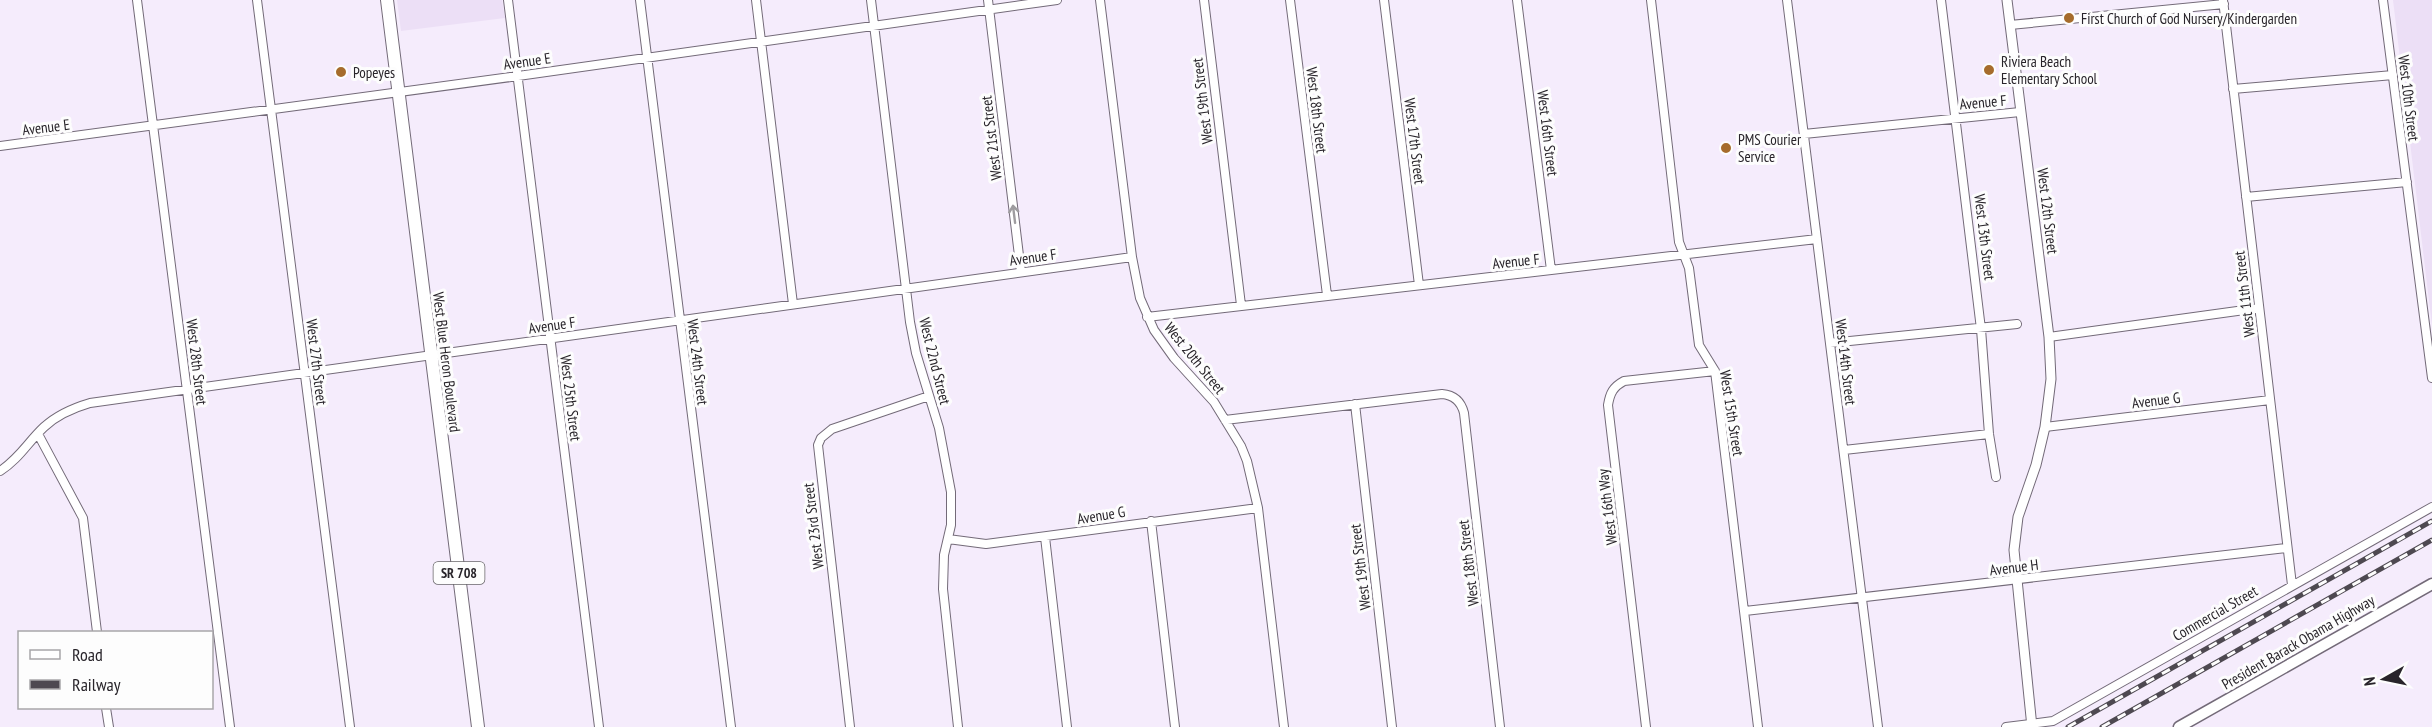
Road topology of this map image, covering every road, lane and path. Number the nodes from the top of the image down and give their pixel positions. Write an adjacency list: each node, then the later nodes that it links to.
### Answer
1 (137, 0): 33 (street, West 28th Street)
2 (257, 0): 30 (street, West 27th Street)
3 (387, 0): 29 (main road, West Blue Heron Boulevard / SR 708)
4 (508, 0): 27 (street, West 25th Street)
5 (640, 0): 25 (street, West 24th Street)
6 (756, 0): 24 (street)
7 (871, 0): 22 (street, West 22nd Street)
8 (988, 0): 21 (street, West 21st Street)
9 (1057, 0): 21 (street, Avenue E)
10 (1100, 0): 40 (street, West 20th Street)
11 (1204, 0): 47 (street, West 19th Street)
12 (1290, 0): 45 (street, West 18th Street)
13 (1384, 0): 43 (street, West 17th Street)
14 (1517, 0): 41 (street, West 16th Street)
15 (1651, 0): 39 (street, West 15th Street)
16 (1787, 0): 34 (street, West 14th Street)
17 (1941, 0): 32 (street, West 13th Street)
18 (2007, 0): 23 (street, West 12th Street)
19 (2383, 0): 26 (street, West 10th Street)
20 (2223, 2): 23 (street); 28 (street, West 11th Street)
21 (989, 9): 22 (street, Avenue E); 42 (street, West 21st Street, one-way to 21)
22 (875, 25): 24 (street, Avenue E); 44 (street, West 22nd Street)
23 (2010, 25): 31 (street, West 12th Street)
24 (761, 41): 25 (street, Avenue E); 46 (street)
25 (647, 57): 27 (street, Avenue E); 50 (street, West 24th Street)
26 (2393, 75): 28 (street); 36 (street, West 10th Street)
27 (518, 76): 29 (street, Avenue E); 54 (street, West 25th Street)
28 (2233, 89): 37 (street, West 11th Street)
29 (398, 92): 30 (street, Avenue E); 56 (main road, West Blue Heron Boulevard / SR 708)
30 (272, 110): 33 (street, Avenue E); 58 (street, West 27th Street)
31 (2020, 112): 32 (street, Avenue F); 53 (street, West 12th Street)
32 (1955, 118): 34 (street, Avenue F); 52 (street, West 13th Street)
33 (154, 126): 35 (street, Avenue E); 60 (street, West 28th Street)
34 (1804, 134): 38 (street, West 14th Street)
35 (0, 146)
36 (2407, 182): 37 (street); 59 (street, West 10th Street)
37 (2246, 197): 48 (street, West 11th Street)
38 (1817, 239): 39 (street, Avenue F); 55 (street, West 14th Street)
39 (1683, 254): 41 (street, Avenue F); 57 (street, West 15th Street)
40 (1132, 257): 42 (street, Avenue F); 49 (street, West 20th Street)
41 (1551, 270): 43 (street, Avenue F)
42 (1021, 273): 44 (street, Avenue F)
43 (1419, 285): 45 (street, Avenue F)
44 (906, 289): 46 (street, Avenue F); 61 (street, West 22nd Street)
45 (1327, 295): 47 (street, Avenue F)
46 (793, 304): 50 (street, Avenue F)
47 (1241, 305): 49 (street, Avenue F)
48 (2259, 308): 53 (street); 62 (street, West 11th Street)
49 (1147, 317): 64 (street, West 20th Street)
50 (679, 320): 54 (street, Avenue F); 90 (street, West 24th Street)
51 (2017, 324): 52 (street)
52 (1981, 329): 55 (street); 67 (street, West 13th Street)
53 (2049, 337): 65 (street, West 12th Street)
54 (550, 339): 56 (street, Avenue F); 89 (street, West 25th Street)
55 (1830, 343): 68 (street, West 14th Street)
56 (431, 355): 58 (street, Avenue F); 88 (main road, West Blue Heron Boulevard / SR 708)
57 (1715, 370): 81 (street, West 15th Street); 98 (street, West 16th Way)
58 (305, 373): 60 (street, Avenue F); 87 (street, West 27th Street)
59 (2432, 378)
60 (187, 389): 66 (street, Avenue F); 86 (street, West 28th Street)
61 (929, 396): 75 (street, West 22nd Street); 91 (street, West 23rd Street)
62 (2270, 400): 65 (street, Avenue G); 76 (street, West 11th Street)
63 (1355, 404): 64 (street); 96 (street, West 19th Street); 97 (street, West 18th Street)
64 (1225, 420): 72 (street, West 20th Street)
65 (2045, 427): 77 (street)
66 (38, 434): 69 (street, Avenue F); 82 (street)
67 (1989, 434): 68 (street); 70 (street, West 13th Street)
68 (1844, 450): 80 (street, West 14th Street)
69 (0, 471)
70 (1996, 477)
71 (2432, 507): 79 (street, Commercial Street)
72 (1258, 508): 73 (street, Avenue G); 95 (street, West 20th Street)
73 (1151, 521): 74 (street, Avenue G); 94 (street)
74 (1045, 537): 75 (street, Avenue G); 93 (street)
75 (948, 539): 92 (street, West 22nd Street)
76 (2286, 548): 77 (street, Avenue H); 79 (street, West 11th Street)
77 (2016, 580): 80 (street, Avenue H); 84 (street)
78 (2432, 584): 102 (main road, President Barack Obama Highway)
79 (2292, 585): 84 (street, Commercial Street)
80 (1862, 599): 81 (street, Avenue H); 100 (street, West 14th Street)
81 (1745, 611): 99 (street, West 15th Street)
82 (97, 631)
83 (106, 709): 85 (street)
84 (2032, 726): 101 (street, Commercial Street)
85 (108, 727)
86 (230, 727)
87 (350, 727)
88 (478, 727)
89 (599, 727)
90 (731, 727)
91 (850, 727)
92 (958, 727)
93 (1067, 727)
94 (1175, 727)
95 (1284, 727)
96 (1392, 727)
97 (1500, 727)
98 (1646, 727)
99 (1758, 727)
100 (1878, 727)
101 (2006, 727)
102 (2179, 727)

